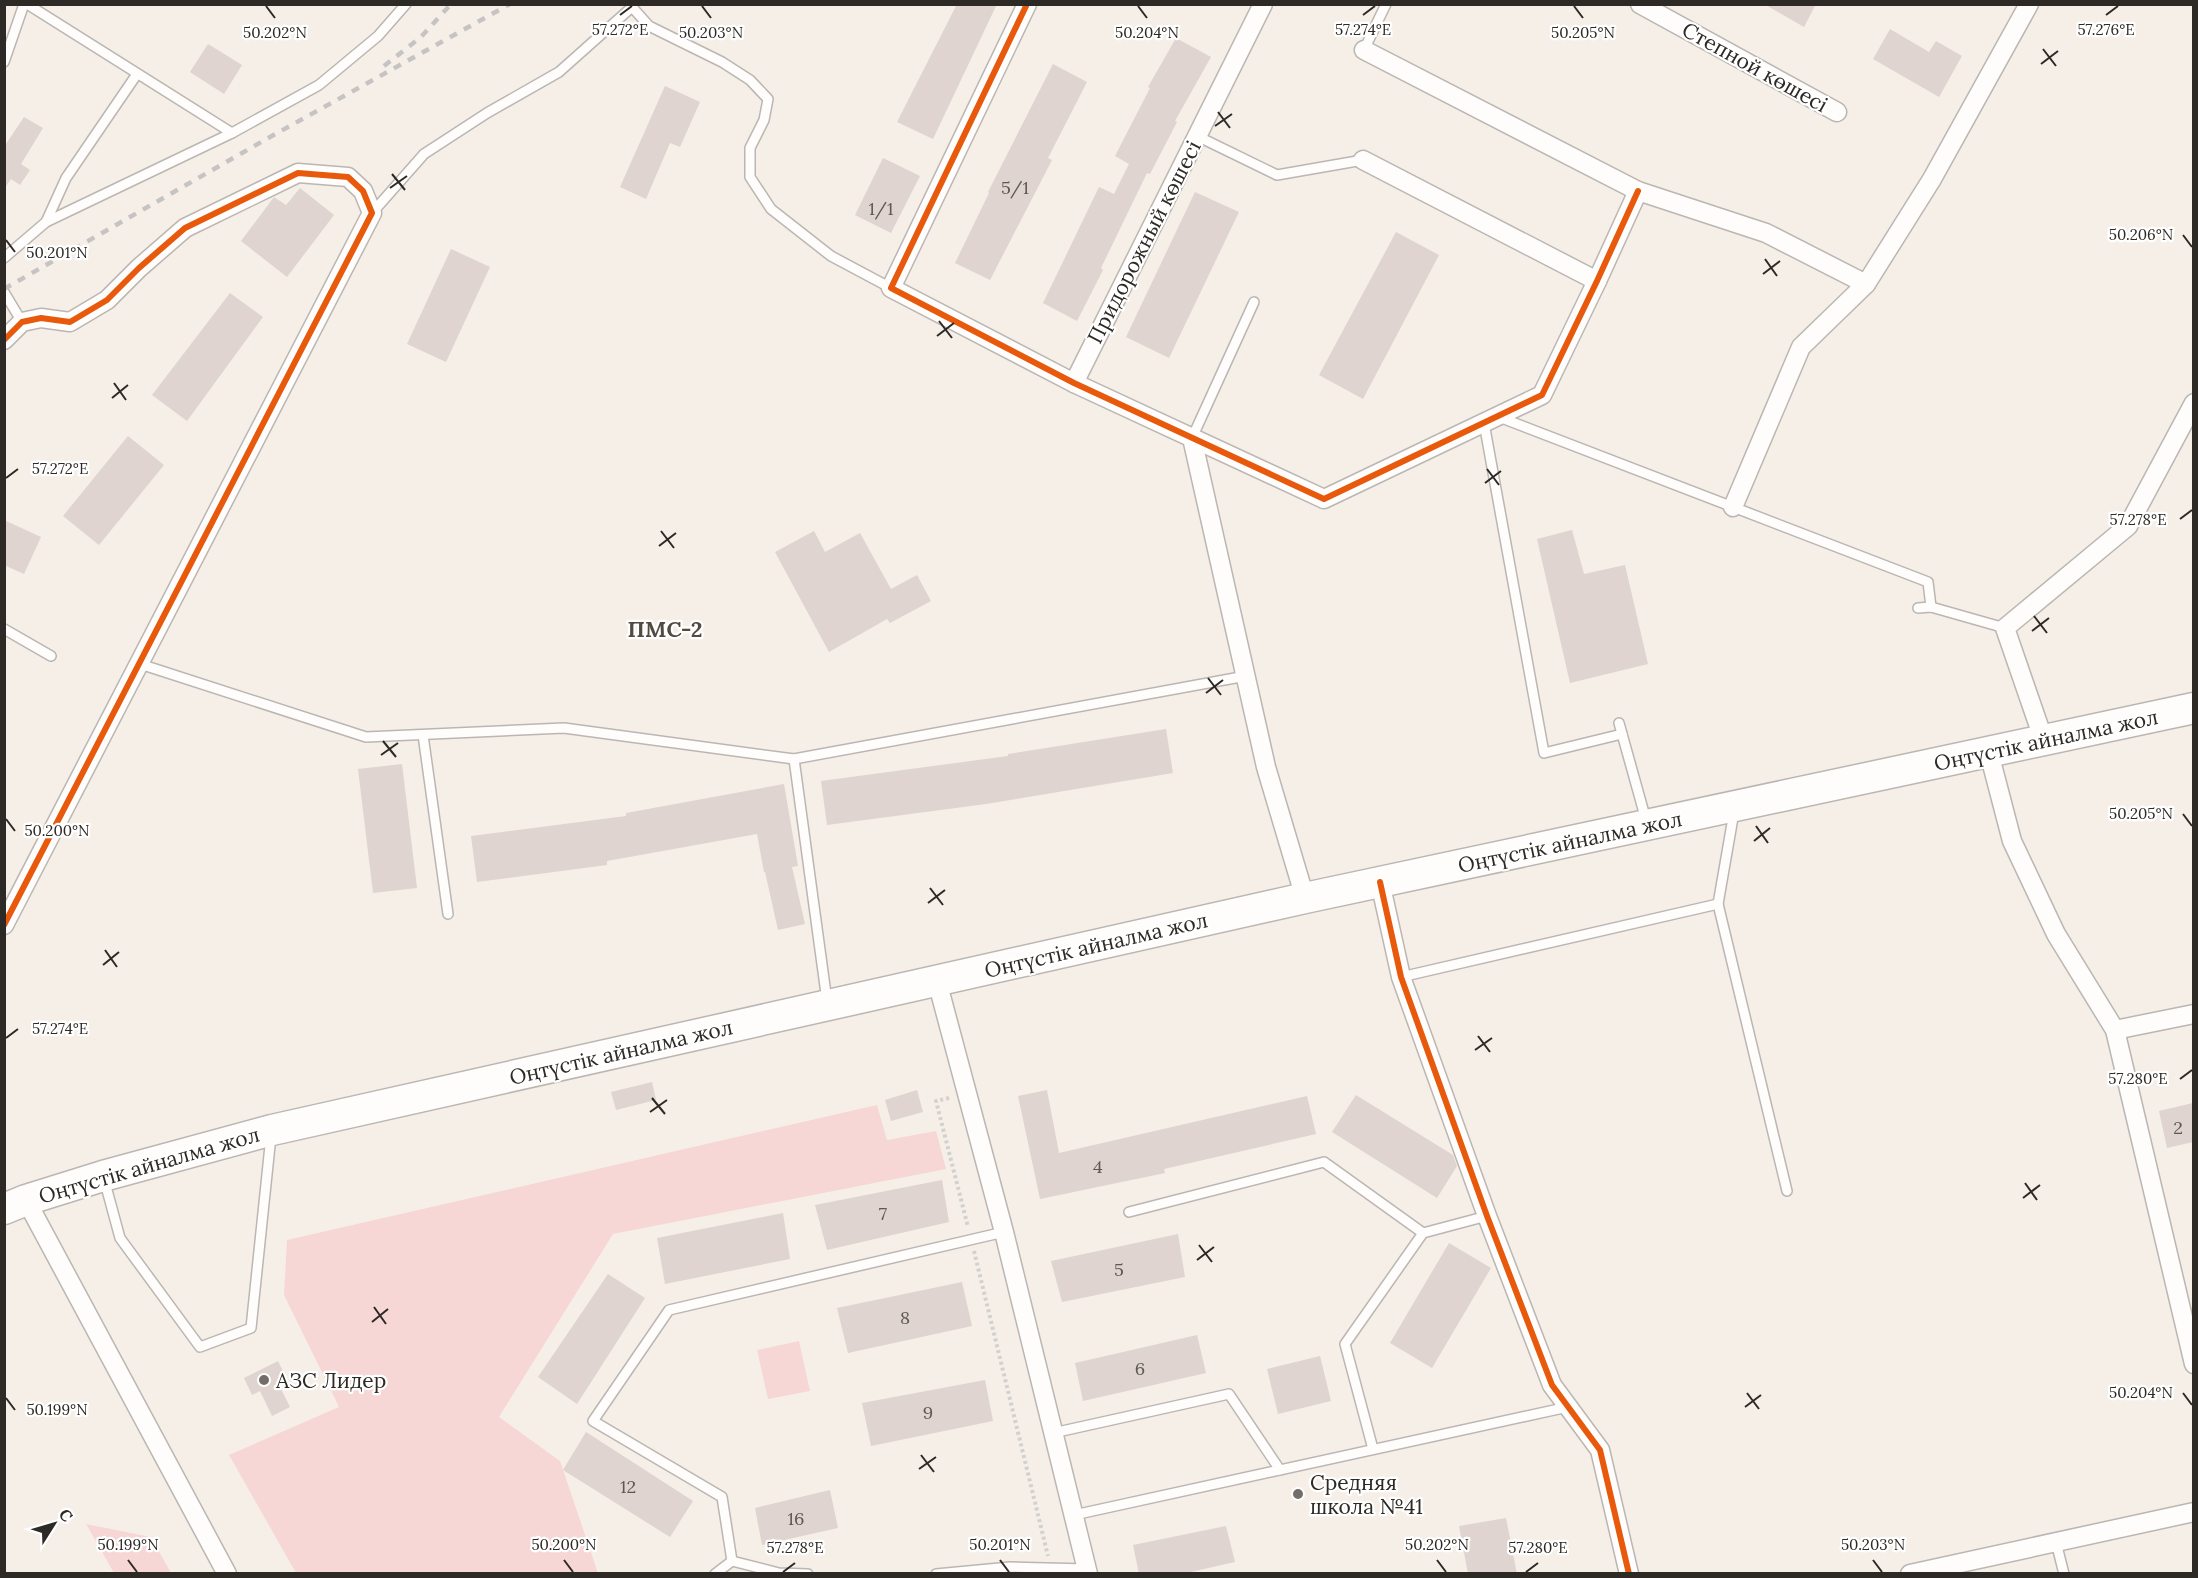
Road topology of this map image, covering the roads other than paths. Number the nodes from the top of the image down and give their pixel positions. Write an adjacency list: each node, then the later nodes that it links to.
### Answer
1 (25, 4): 10 (lane); 11 (lane)
2 (406, 4): 13 (lane)
3 (1027, 4): 22 (street)
4 (1263, 4): 14 (street, Придорожный көшесі)
5 (1386, 4): 9 (lane)
6 (1641, 4): 12 (street, Степной көшесі)
7 (2029, 4): 21 (street)
8 (634, 6): 17 (lane); 22 (lane)
9 (1364, 50): 16 (street)
10 (4, 62)
11 (137, 74): 13 (lane); 18 (lane)
12 (1837, 112)
13 (232, 133): 18 (lane)
14 (1197, 136): 15 (lane); 27 (street, Придорожный көшесі)
15 (1363, 160): 20 (street)
16 (1638, 191): 20 (street); 21 (street)
17 (372, 213): 25 (street); 37 (street)
18 (46, 222): 19 (lane)
19 (4, 258)
20 (1597, 282): 29 (street)
21 (1866, 284): 31 (street)
22 (891, 288): 27 (street)
23 (4, 292): 25 (lane)
24 (1254, 302): 30 (lane)
25 (22, 322): 26 (street)
26 (4, 340)
27 (1074, 383): 30 (street)
28 (2193, 403): 34 (street)
29 (1490, 420): 30 (street); 31 (lane); 41 (lane)
30 (1192, 438): 38 (street)
31 (1733, 507): 32 (lane)
32 (1931, 607): 33 (lane); 34 (lane)
33 (1918, 608)
34 (2005, 628): 43 (street)
35 (4, 629): 36 (lane)
36 (51, 656)
37 (140, 664): 42 (lane); 52 (street)
38 (1246, 676): 45 (lane); 49 (street)
39 (2193, 708): 43 (highway, Оңтүстік айналма жол)
40 (1619, 723): 41 (lane)
41 (1622, 734): 47 (lane)
42 (423, 735): 45 (lane); 51 (lane)
43 (2044, 741): 44 (highway, Оңтүстік айналма жол)
44 (1989, 753): 46 (highway, Оңтүстік айналма жол); 57 (street)
45 (794, 759): 55 (lane)
46 (1735, 807): 47 (highway, Оңтүстік айналма жол); 50 (lane)
47 (1647, 825): 48 (highway, Оңтүстік айналма жол)
48 (1380, 882): 49 (highway, Оңтүстік айналма жол); 53 (street)
49 (1305, 898): 54 (highway, Оңтүстік айналма жол)
50 (1718, 904): 53 (lane); 60 (lane)
51 (448, 914)
52 (4, 925)
53 (1401, 977): 63 (street)
54 (937, 981): 55 (highway, Оңтүстік айналма жол); 64 (street)
55 (828, 1005): 58 (highway, Оңтүстік айналма жол)
56 (2193, 1014): 57 (street)
57 (2115, 1030): 66 (street)
58 (272, 1130): 59 (highway, Оңтүстік айналма жол); 59 (lane)
59 (103, 1176): 61 (highway, Оңтүстік айналма жол)
60 (1787, 1191)
61 (15, 1205): 79 (street)
62 (1129, 1212): 65 (lane)
63 (1487, 1216): 65 (lane); 67 (street)
64 (1004, 1232): 68 (street); 74 (lane)
65 (1423, 1233): 69 (lane)
66 (2193, 1364)
67 (1568, 1407): 69 (lane); 82 (street)
68 (1053, 1433): 70 (lane); 72 (street)
69 (1373, 1449): 70 (lane)
70 (1280, 1470): 72 (lane)
71 (2193, 1512): 73 (street)
72 (1074, 1515): 76 (street)
73 (2056, 1542): 83 (street); 84 (lane)
74 (732, 1561): 77 (lane); 78 (lane)
75 (1011, 1570): 76 (lane); 81 (lane)
76 (1087, 1571)
77 (719, 1572)
78 (779, 1573): 80 (lane)
79 (227, 1574)
80 (808, 1574)
81 (936, 1574)
82 (1629, 1574)
83 (1910, 1574)
84 (2064, 1574)

